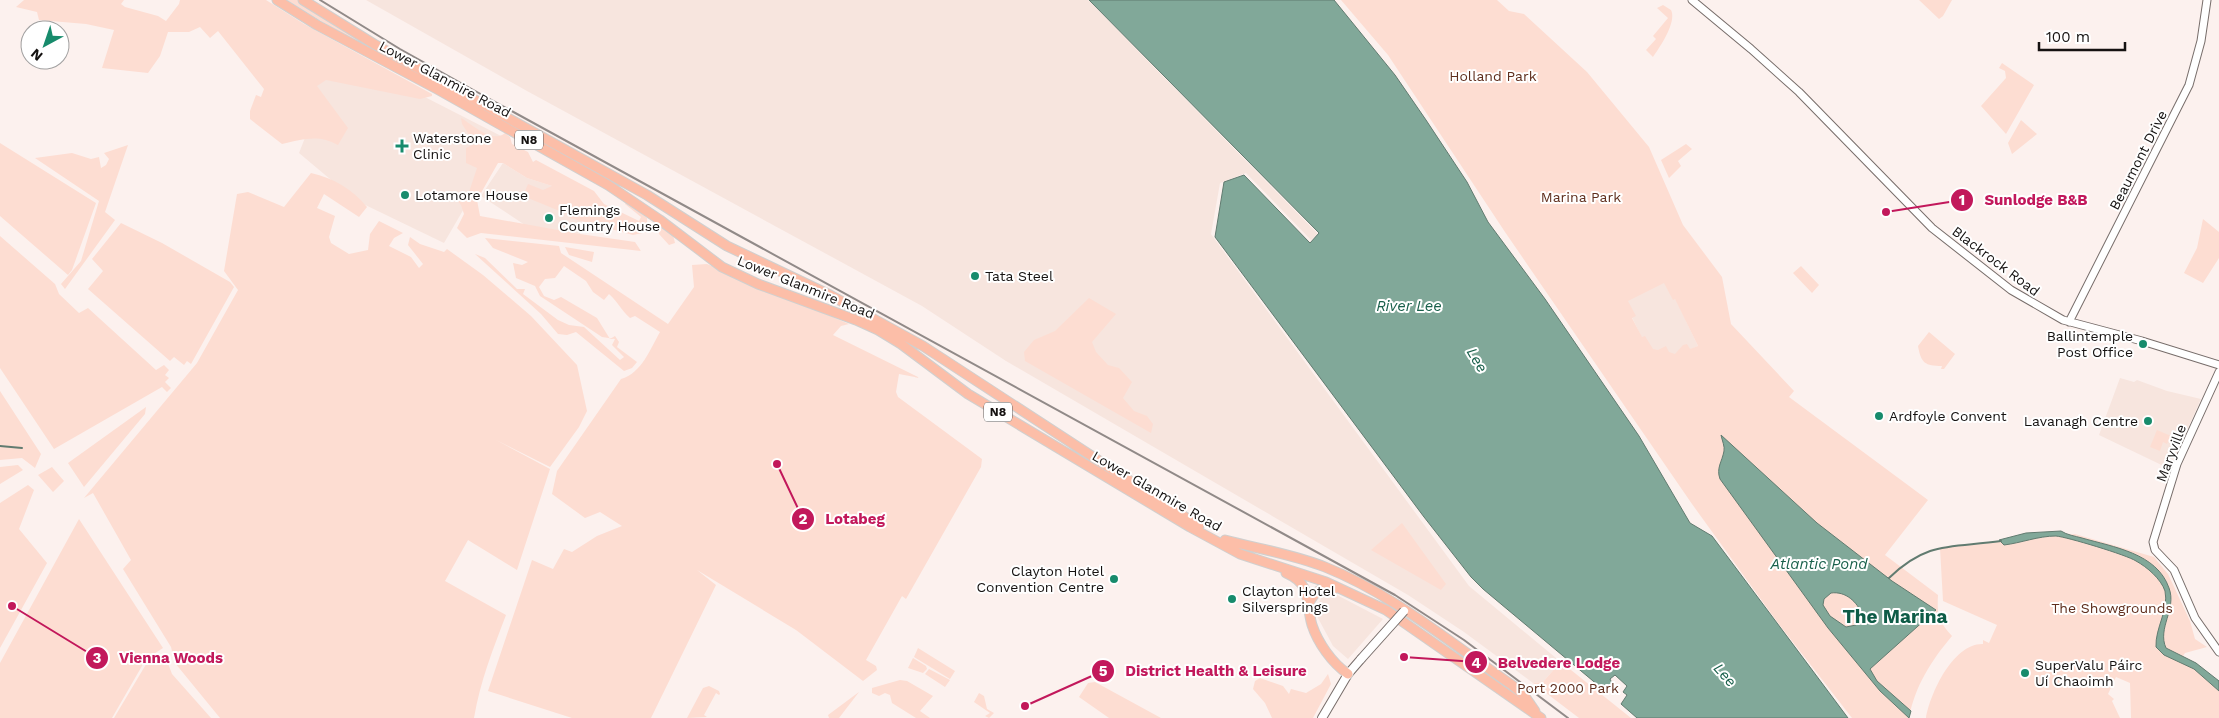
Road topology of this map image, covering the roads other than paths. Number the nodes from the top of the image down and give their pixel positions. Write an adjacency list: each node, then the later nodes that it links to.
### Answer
1 (277, 0): 9 (highway, Lower Glanmire Road / N8)
2 (303, 0): 8 (highway, Lower Glanmire Road / N8)
3 (1692, 0): 5 (street, Blackrock Road)
4 (2207, 0): 5 (street, Beaumont Drive)
5 (2069, 322): 6 (street, Blackrock Road)
6 (2219, 365)
7 (2219, 372): 14 (street, Maryville)
8 (1225, 540): 12 (highway, Lower Glanmire Road / N8); 13 (highway)
9 (1240, 554): 10 (highway, Lower Glanmire Road / N8); 11 (highway, N8)
10 (1347, 592): 11 (highway); 12 (highway, Lower Glanmire Road / N8)
11 (1309, 603): 15 (highway, N8)
12 (1386, 610): 16 (highway, Lower Glanmire Road / N8)
13 (1404, 610): 15 (main road, bridge); 16 (highway)
14 (2219, 652)
15 (1348, 674): 17 (main road)
16 (1538, 716)
17 (1322, 718)

